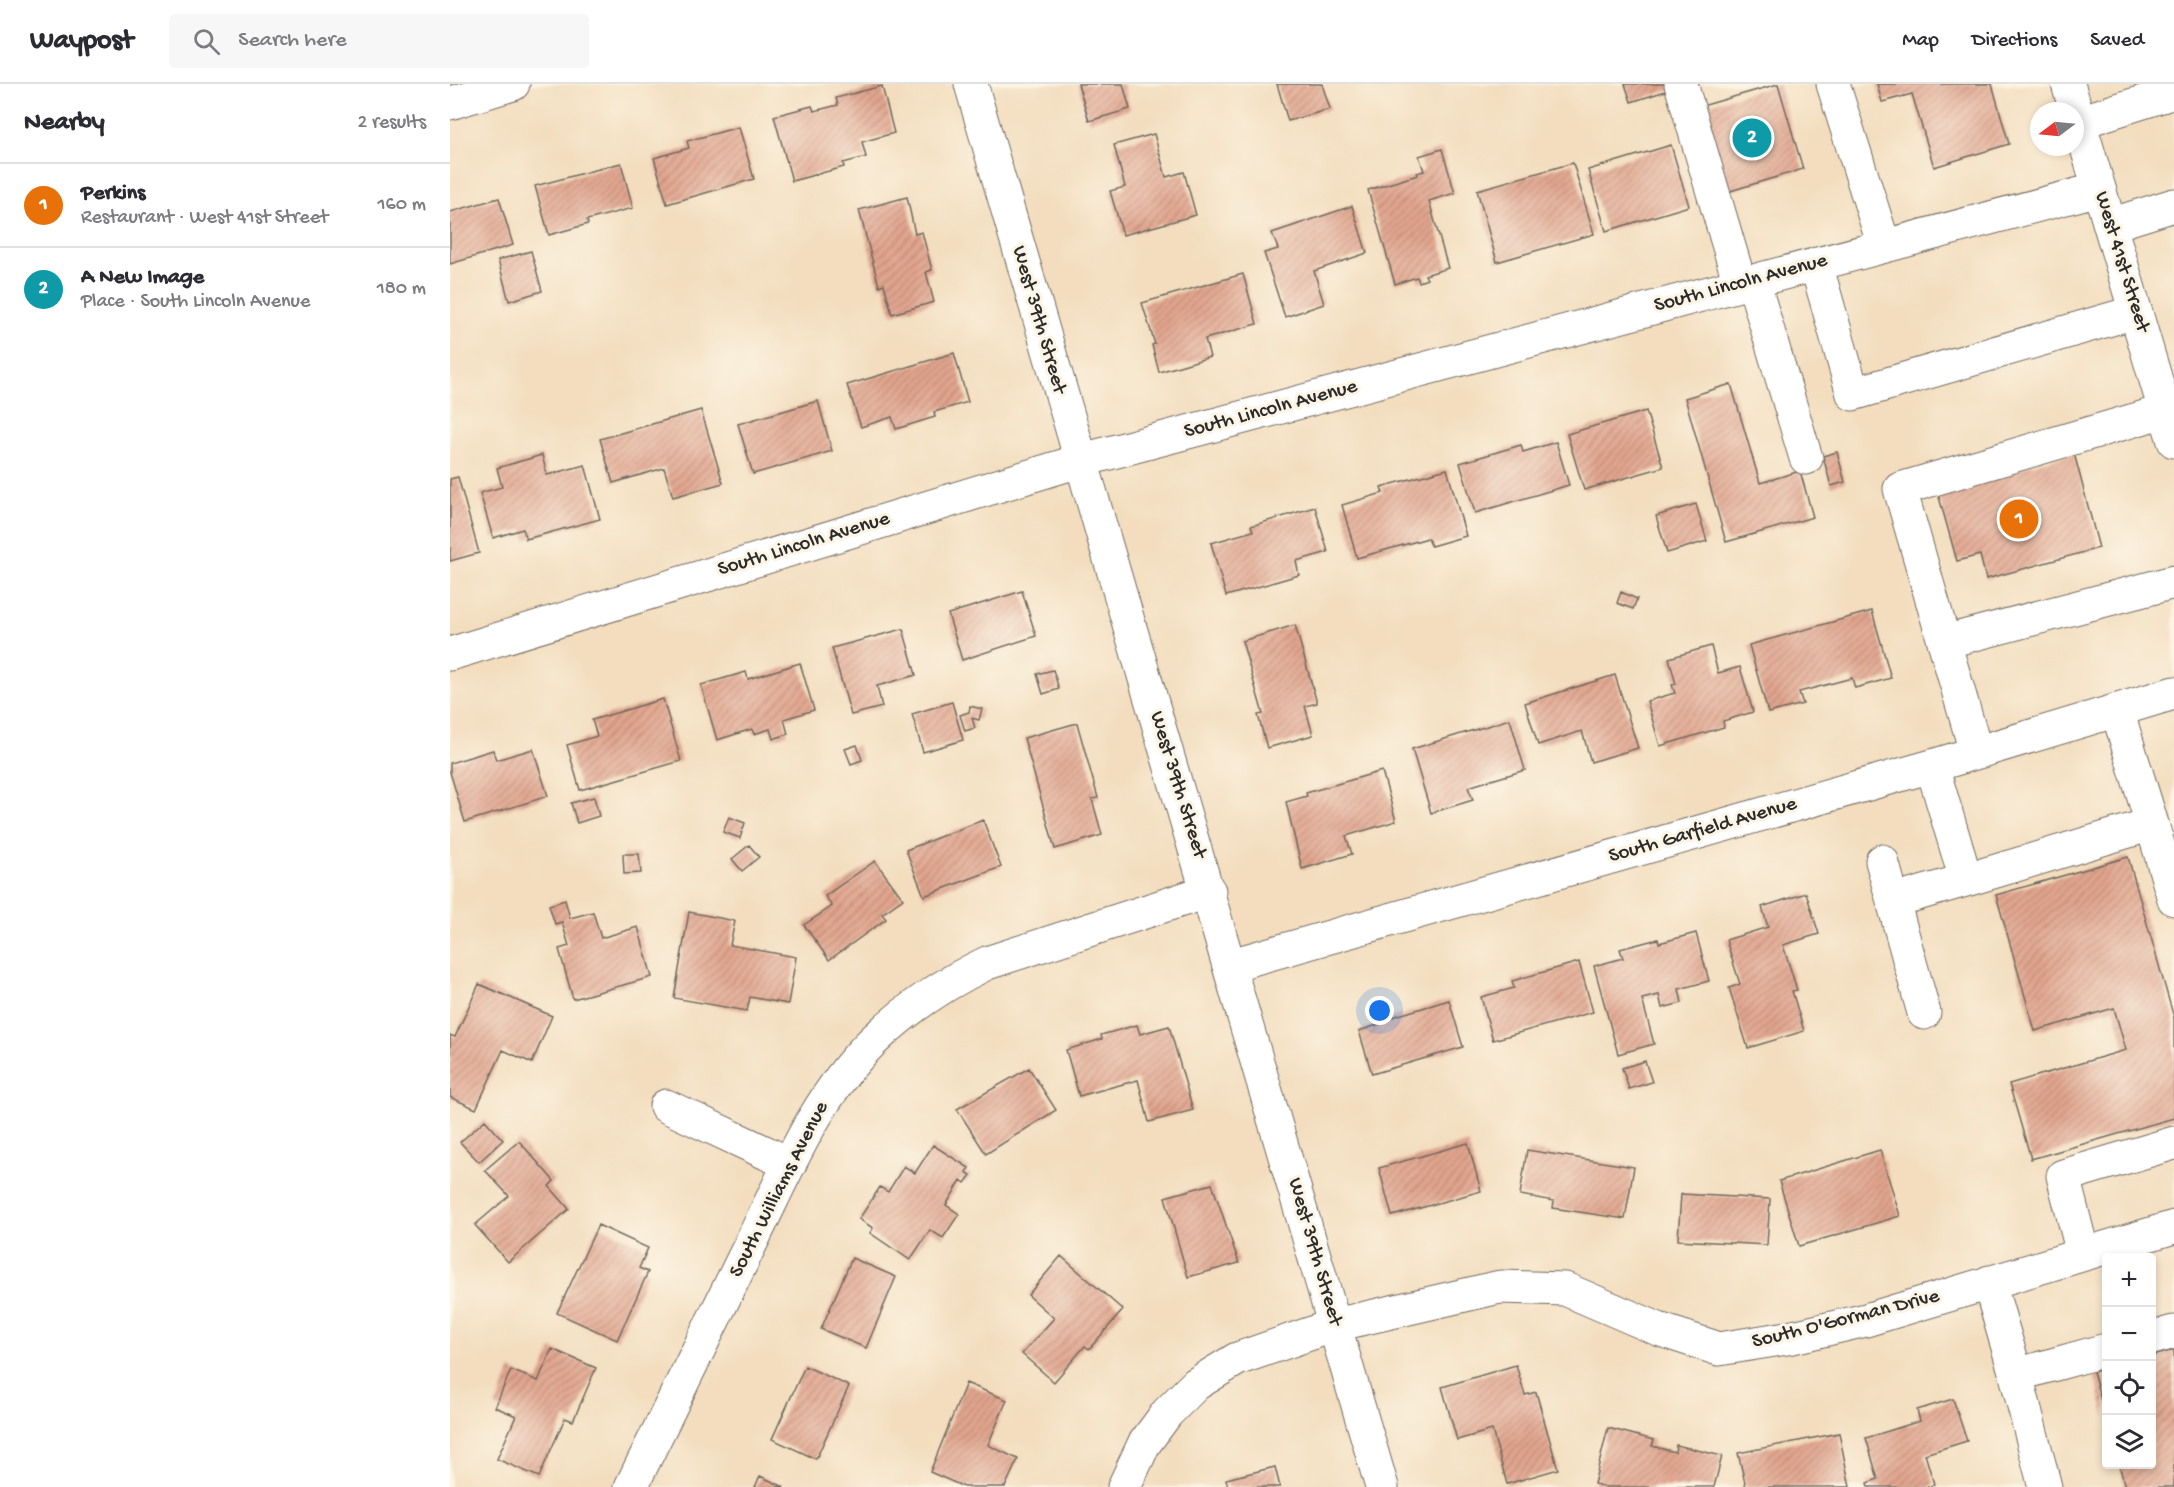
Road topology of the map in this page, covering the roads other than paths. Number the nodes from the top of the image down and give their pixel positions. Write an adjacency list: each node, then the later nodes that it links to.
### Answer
1 (513, 84): 8 (street)
2 (971, 84): 20 (street, West 39th Street)
3 (1681, 84): 16 (street)
4 (1833, 84): 14 (street)
5 (2068, 84): 7 (street, West 41st Street)
6 (2174, 92): 9 (street)
7 (2074, 102)
8 (450, 103)
9 (2084, 122)
10 (2084, 137): 11 (street, West 41st Street)
11 (2099, 189): 13 (street, West 41st Street); 14 (street, South Lincoln Avenue)
12 (2174, 205): 13 (street)
13 (2110, 225): 17 (street, West 41st Street)
14 (1884, 246): 15 (street, South Lincoln Avenue)
15 (1816, 264): 16 (street, South Lincoln Avenue); 17 (street)
16 (1746, 282): 19 (street); 20 (street, South Lincoln Avenue)
17 (2135, 312): 18 (street, West 41st Street)
18 (2169, 426): 22 (street)
19 (1806, 458)
20 (1079, 461): 23 (street, South Lincoln Avenue); 31 (street, West 39th Street)
21 (2174, 582): 22 (street)
22 (1944, 642): 26 (street)
23 (450, 654)
24 (2174, 693): 25 (street, South Garfield Avenue)
25 (2117, 710): 26 (street, South Garfield Avenue); 28 (street)
26 (1976, 752): 27 (street, South Garfield Avenue)
27 (1932, 766): 30 (street); 34 (street, South Garfield Avenue)
28 (2152, 824): 30 (street); 32 (street)
29 (1882, 861): 33 (street)
30 (1966, 880): 33 (street)
31 (1209, 891): 34 (street, West 39th Street); 38 (street, South Williams Avenue)
32 (2174, 899)
33 (1893, 901): 35 (street)
34 (1231, 965): 42 (street, West 39th Street)
35 (1924, 1013)
36 (666, 1106): 38 (street)
37 (2174, 1143): 40 (street)
38 (790, 1164): 47 (street, South Williams Avenue)
39 (2174, 1227): 40 (street, South O'Gorman Drive)
40 (2083, 1254): 41 (street, South O'Gorman Drive)
41 (1989, 1282): 42 (street, South O'Gorman Drive); 46 (street)
42 (1335, 1325): 48 (street, South O'Gorman Drive); 49 (street, West 39th Street)
43 (2174, 1332): 44 (street)
44 (2156, 1337)
45 (2102, 1351): 46 (street)
46 (2016, 1375): 50 (street)
47 (631, 1487)
48 (1124, 1487)
49 (1383, 1487)
50 (2045, 1487)

